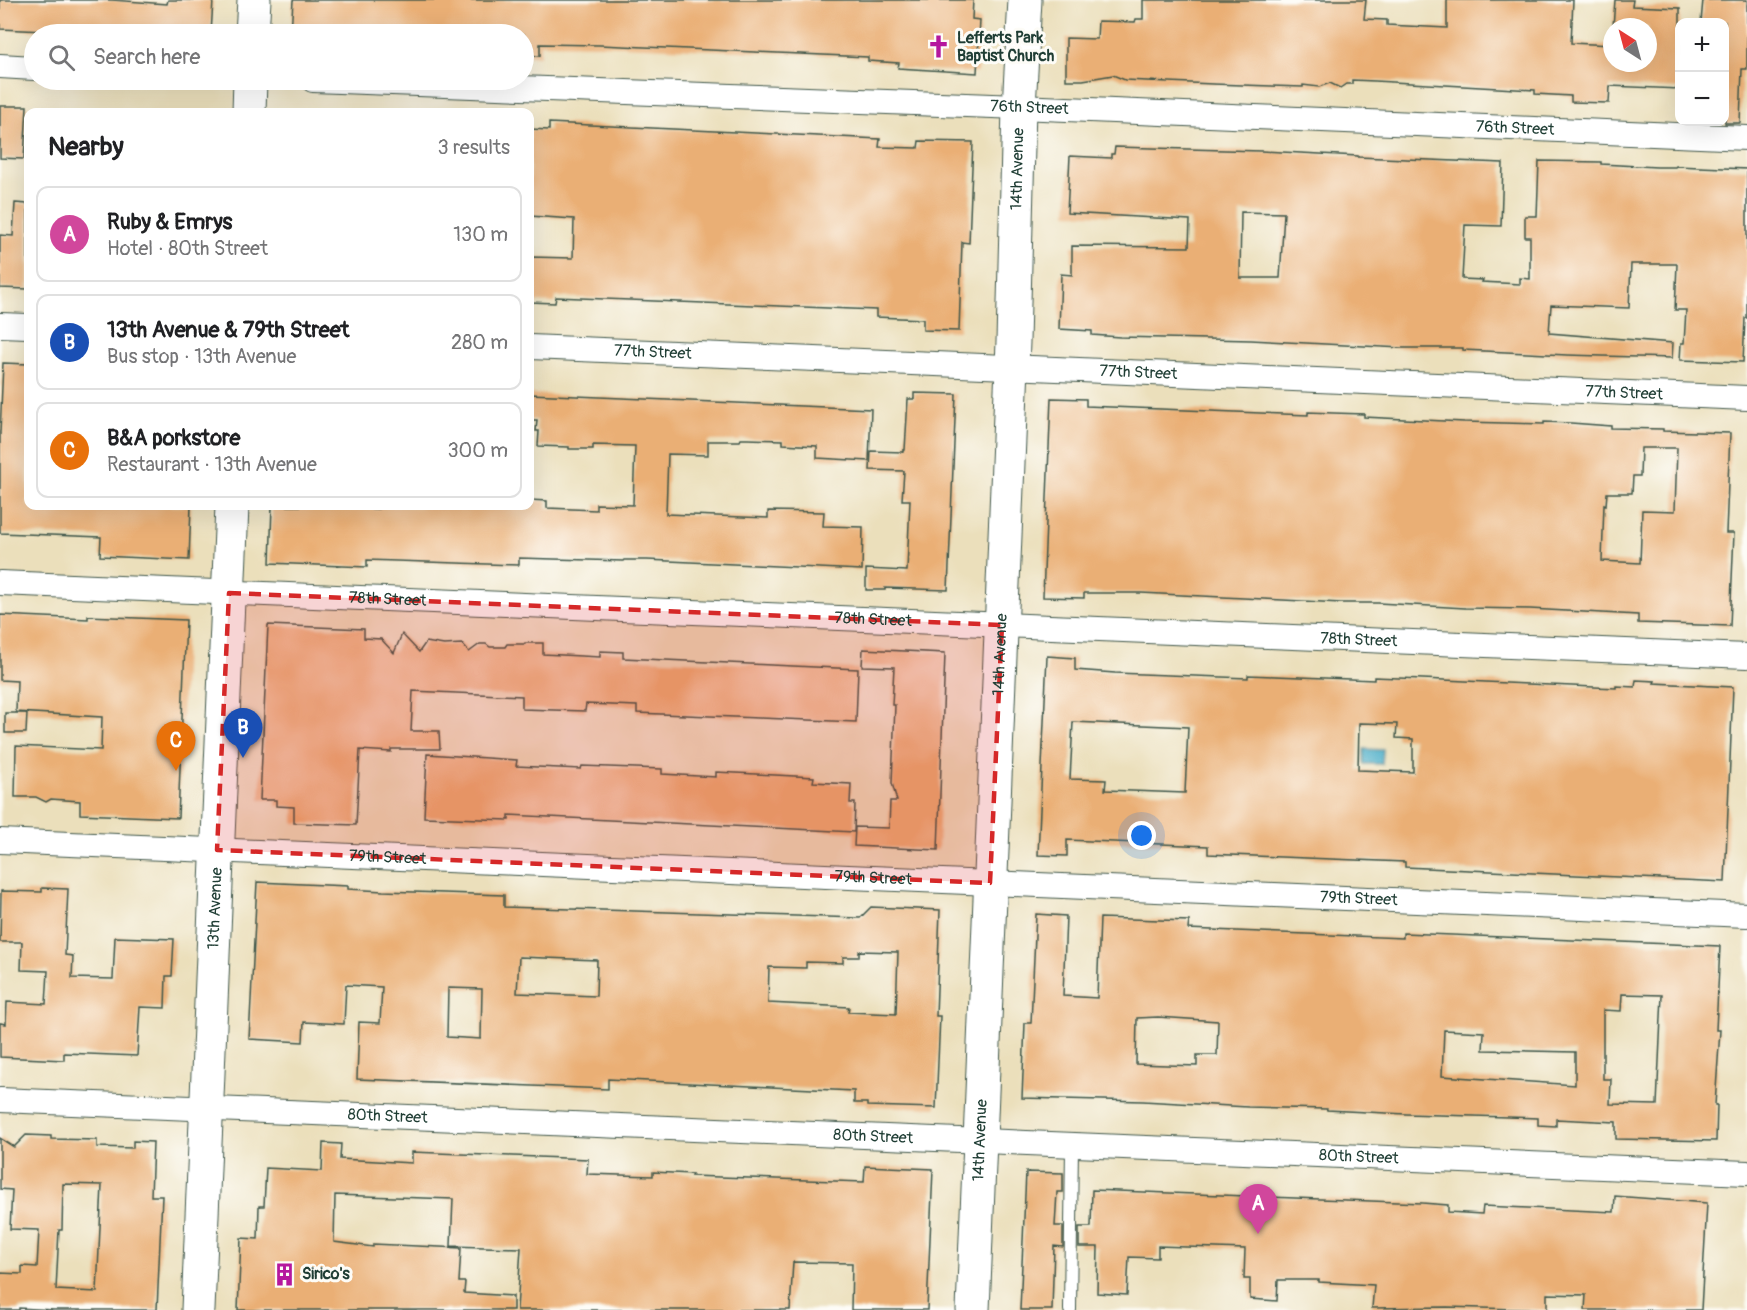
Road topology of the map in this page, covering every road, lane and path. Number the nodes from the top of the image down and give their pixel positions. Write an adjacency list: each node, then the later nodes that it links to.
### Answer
1 (254, 0): 3 (main road)
2 (1025, 0): 8 (main road, 14th Avenue)
3 (253, 24)
4 (0, 66): 5 (street)
5 (24, 67)
6 (534, 88): 8 (street, 76th Street)
7 (250, 90): 9 (main road)
8 (1019, 107): 10 (street, 76th Street); 14 (main road, 14th Avenue)
9 (249, 108)
10 (1747, 138)
11 (0, 325): 12 (street)
12 (24, 326)
13 (534, 346): 14 (street, 77th Street)
14 (1012, 367): 15 (street, 77th Street); 19 (main road, 14th Avenue)
15 (1747, 398)
16 (232, 510): 18 (main road, 13th Avenue)
17 (0, 583): 18 (street, 78th Street)
18 (229, 593): 19 (street, 78th Street); 22 (main road, 13th Avenue)
19 (1002, 625): 20 (street, 78th Street); 23 (main road, 14th Avenue)
20 (1747, 656)
21 (0, 841): 22 (street, 79th Street)
22 (217, 850): 23 (street, 79th Street); 26 (main road, 13th Avenue)
23 (990, 883): 24 (street, 79th Street); 27 (main road, 14th Avenue)
24 (1747, 915)
25 (0, 1100): 26 (street, 80th Street)
26 (206, 1109): 27 (street, 80th Street); 30 (main road, 13th Avenue)
27 (981, 1141): 28 (street, 80th Street); 31 (main road, 14th Avenue)
28 (1072, 1144): 29 (street, 80th Street); 32 (lane)
29 (1747, 1173)
30 (198, 1310)
31 (973, 1310)
32 (1070, 1310)

